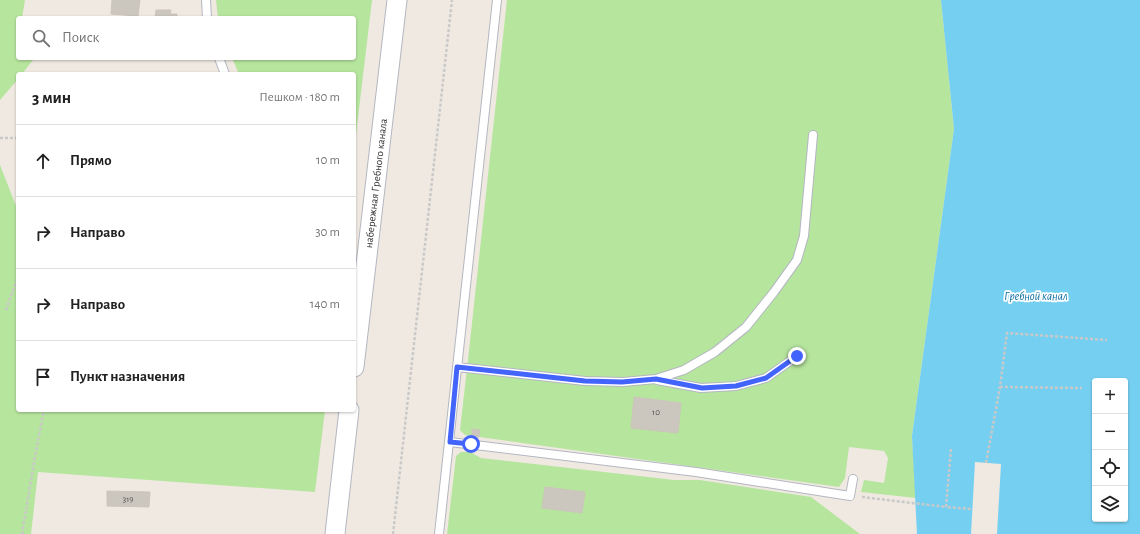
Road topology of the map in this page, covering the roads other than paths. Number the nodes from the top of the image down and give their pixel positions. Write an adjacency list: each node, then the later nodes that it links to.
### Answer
1 (206, 0): 4 (lane)
2 (397, 0): 8 (street, набережная Гребного канала)
3 (497, 0): 11 (lane)
4 (207, 16)
5 (220, 60): 6 (lane)
6 (224, 72)
7 (813, 135): 12 (lane)
8 (358, 293): 9 (street, набережная Гребного канала)
9 (356, 330)
10 (797, 356): 12 (lane)
11 (457, 367): 12 (lane); 14 (lane)
12 (656, 379)
13 (349, 412): 16 (street)
14 (450, 442): 15 (lane); 17 (lane)
15 (853, 479)
16 (335, 534)
17 (439, 534)

